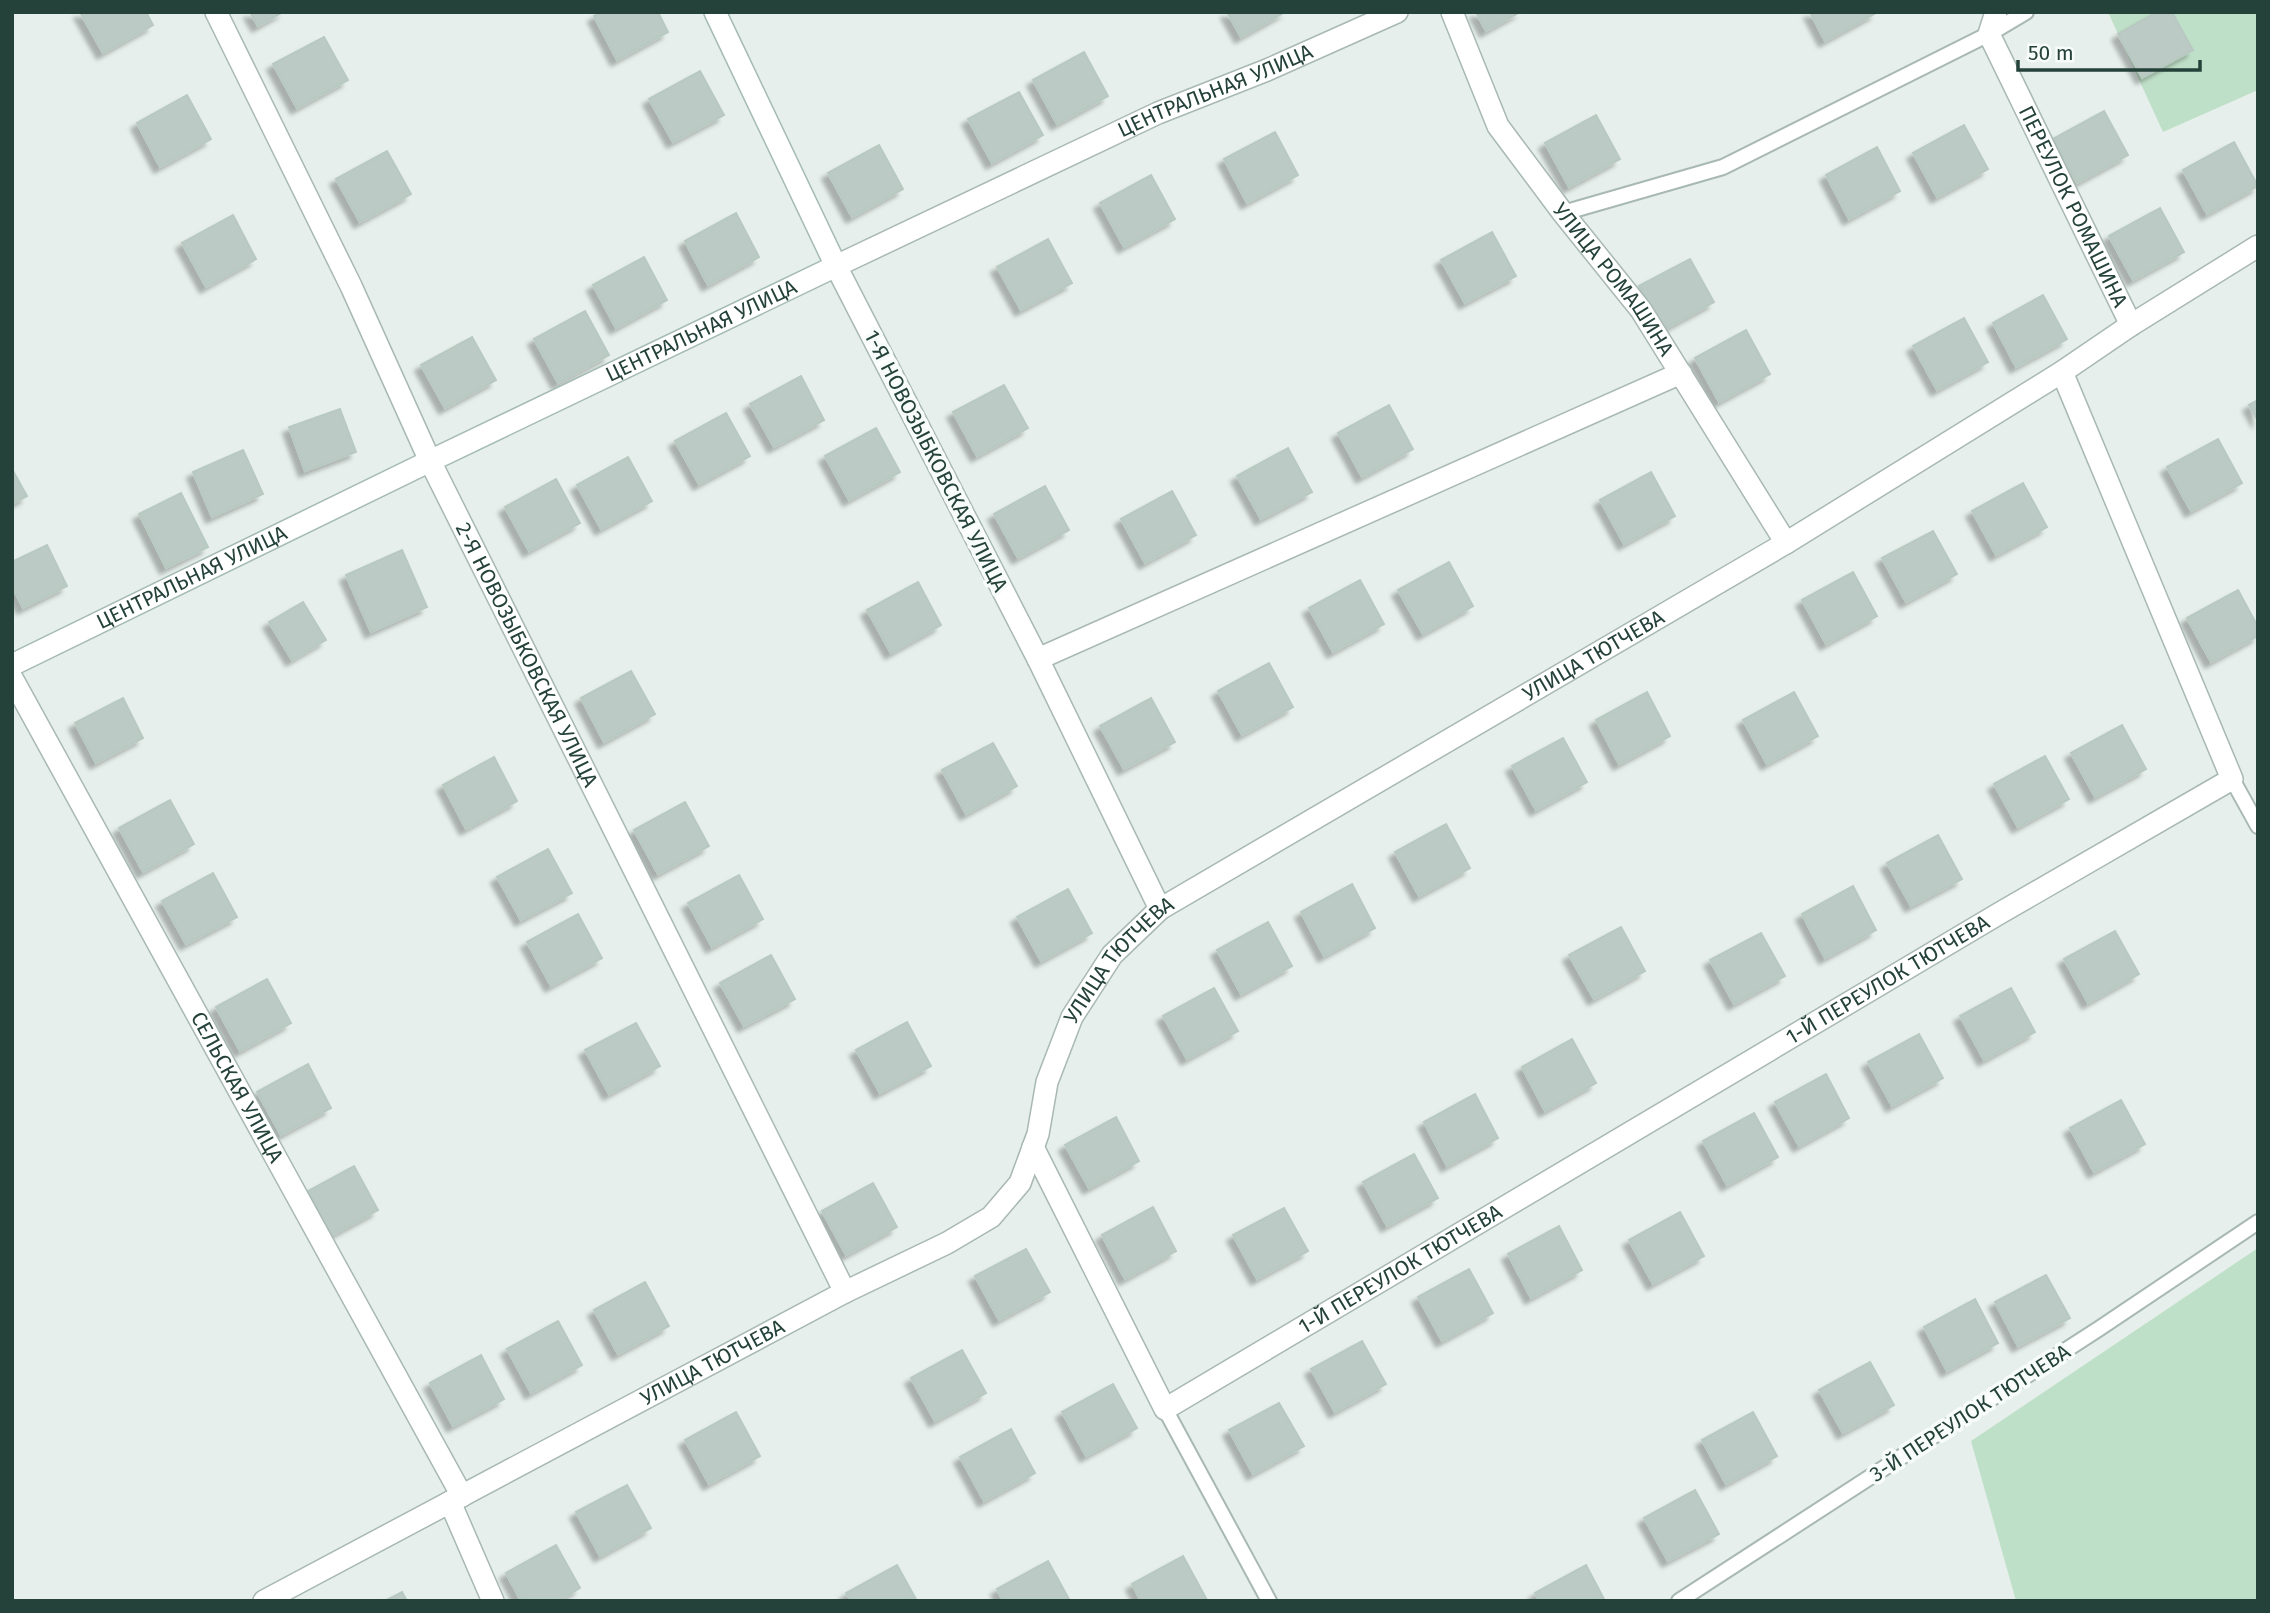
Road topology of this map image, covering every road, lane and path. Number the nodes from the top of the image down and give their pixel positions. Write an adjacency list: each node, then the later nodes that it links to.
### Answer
1 (216, 12): 14 (street, 2-Я НОВОЗЫБКОВСКАЯ УЛИЦА)
2 (715, 12): 10 (street, 1-Я НОВОЗЫБКОВСКАЯ УЛИЦА)
3 (1397, 12): 10 (street, ЦЕНТРАЛЬНАЯ УЛИЦА)
4 (1452, 12): 8 (street, УЛИЦА РОМАШИНА)
5 (1996, 12): 7 (street)
6 (2026, 12): 7 (lane)
7 (1989, 34): 8 (lane); 11 (street, ПЕРЕУЛОК РОМАШИНА)
8 (1563, 213): 13 (street, УЛИЦА РОМАШИНА)
9 (2256, 250): 11 (street, УЛИЦА ТЮТЧЕВА)
10 (836, 266): 14 (street, ЦЕНТРАЛЬНАЯ УЛИЦА); 16 (street, 1-Я НОВОЗЫБКОВСКАЯ УЛИЦА)
11 (2131, 325): 12 (street, УЛИЦА ТЮТЧЕВА)
12 (2062, 372): 15 (street, УЛИЦА ТЮТЧЕВА); 19 (street)
13 (1681, 373): 15 (street, УЛИЦА РОМАШИНА); 16 (street)
14 (430, 461): 17 (street, ЦЕНТРАЛЬНАЯ УЛИЦА); 24 (street, 2-Я НОВОЗЫБКОВСКАЯ УЛИЦА)
15 (1786, 542): 21 (street, УЛИЦА ТЮТЧЕВА)
16 (1038, 659): 21 (street, 1-Я НОВОЗЫБКОВСКАЯ УЛИЦА)
17 (12, 665)
18 (12, 678): 26 (street, СЕЛЬСКАЯ УЛИЦА)
19 (2232, 779): 20 (lane); 25 (street, 1-Й ПЕРЕУЛОК ТЮТЧЕВА)
20 (2258, 827)
21 (1160, 909): 22 (street, УЛИЦА ТЮТЧЕВА)
22 (1033, 1147): 24 (street, УЛИЦА ТЮТЧЕВА); 25 (street)
23 (2258, 1222): 30 (lane, 3-Й ПЕРЕУЛОК ТЮТЧЕВА)
24 (845, 1293): 26 (street, УЛИЦА ТЮТЧЕВА)
25 (1165, 1409): 29 (lane)
26 (456, 1499): 27 (street, УЛИЦА ТЮТЧЕВА); 28 (street, СЕЛЬСКАЯ УЛИЦА)
27 (264, 1601)
28 (493, 1601)
29 (1269, 1601)
30 (1679, 1601)

